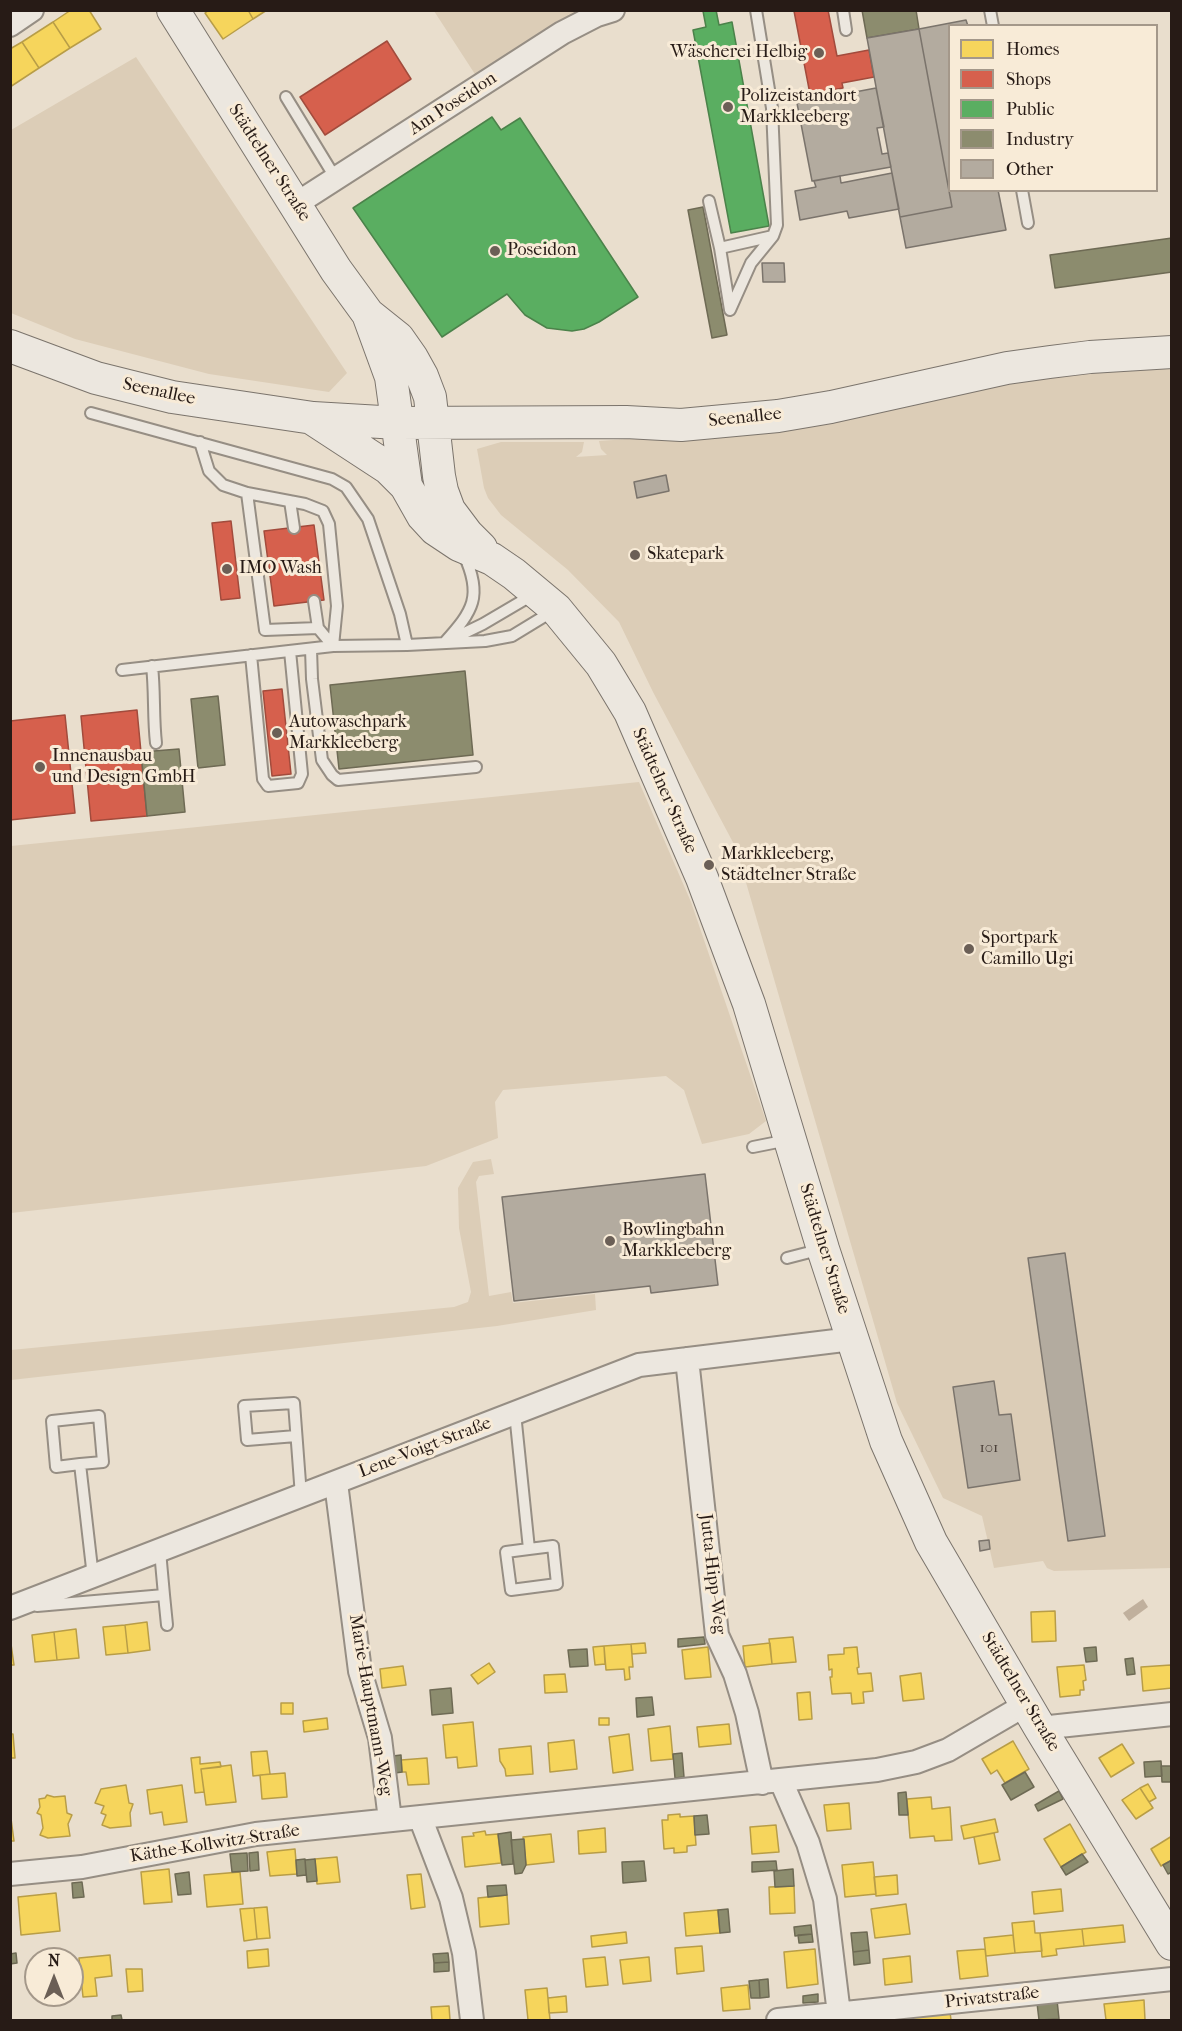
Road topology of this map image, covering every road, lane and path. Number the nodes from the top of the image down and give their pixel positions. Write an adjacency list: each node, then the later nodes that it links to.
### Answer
1 (32, 10): 6 (street)
2 (172, 10): 12 (street, Städtelner Straße)
3 (613, 10): 9 (street, Am Poseidon)
4 (756, 10): 14 (lane)
5 (843, 10): 7 (lane)
6 (10, 25)
7 (846, 30)
8 (286, 97): 9 (lane)
9 (336, 180): 12 (street, Am Poseidon)
10 (1022, 192): 13 (lane)
11 (709, 201): 15 (lane)
12 (296, 204): 16 (street, Städtelner Straße)
13 (1028, 223)
14 (773, 236): 15 (lane); 15 (lane)
15 (720, 248)
16 (368, 314): 21 (street, Städtelner Straße); 22 (street, Städtelner Straße)
17 (10, 346): 20 (street, Seenallee)
18 (1172, 352): 22 (street, Seenallee)
19 (91, 413): 23 (lane)
20 (313, 418): 21 (street, Seenallee); 24 (street, Seenallee)
21 (398, 423): 22 (street, Seenallee); 24 (street, Städtelner Straße)
22 (434, 423): 29 (street, Städtelner Straße)
23 (200, 442): 25 (lane); 34 (lane)
24 (406, 486): 28 (street, Städtelner Straße)
25 (247, 493): 26 (lane); 32 (lane)
26 (290, 501): 27 (lane); 35 (lane)
27 (294, 528)
28 (459, 545): 29 (street, Städtelner Straße); 33 (lane)
29 (492, 560): 31 (street, Städtelner Straße)
30 (314, 601): 32 (lane)
31 (546, 601): 33 (lane); 33 (lane); 43 (street, Städtelner Straße)
32 (318, 628): 35 (lane)
33 (445, 642): 34 (lane)
34 (407, 645): 35 (lane)
35 (333, 646): 36 (lane)
36 (311, 649): 37 (lane); 42 (lane)
37 (290, 651): 38 (lane); 38 (lane)
38 (251, 655): 39 (lane)
39 (152, 666): 40 (lane); 41 (lane)
40 (122, 670)
41 (156, 743)
42 (476, 767)
43 (791, 1140): 44 (lane); 45 (street, Städtelner Straße)
44 (753, 1147)
45 (823, 1249): 46 (lane); 47 (street, Städtelner Straße)
46 (787, 1258)
47 (852, 1339): 48 (street, Lene-Voigt-Straße); 61 (street, Städtelner Straße)
48 (687, 1359): 49 (street, Lene-Voigt-Straße); 62 (street, Jutta-Hipp-Weg)
49 (515, 1413): 52 (street, Lene-Voigt-Straße); 54 (lane)
50 (296, 1436): 50 (lane); 53 (lane)
51 (80, 1464): 51 (lane); 56 (lane)
52 (336, 1483): 53 (street, Lene-Voigt-Straße); 64 (street, Marie-Hauptmann-Weg)
53 (301, 1497): 55 (street, Lene-Voigt-Straße)
54 (529, 1550): 54 (lane)
55 (160, 1551): 56 (street, Lene-Voigt-Straße); 57 (lane)
56 (93, 1577): 58 (street, Lene-Voigt-Straße)
57 (164, 1595): 58 (lane); 59 (lane)
58 (12, 1608)
59 (167, 1625)
60 (1172, 1714): 61 (street)
61 (1034, 1716): 62 (street, Käthe-Kollwitz-Straße); 66 (street, Städtelner Straße)
62 (771, 1782): 63 (street, Käthe-Kollwitz-Straße); 68 (street)
63 (420, 1817): 64 (street, Käthe-Kollwitz-Straße); 69 (street)
64 (390, 1820): 65 (street, Käthe-Kollwitz-Straße)
65 (10, 1874)
66 (1172, 1944)
67 (1172, 1979): 68 (street, Privatstraße)
68 (839, 2014): 70 (street, Privatstraße)
69 (472, 2020)
70 (778, 2020)

